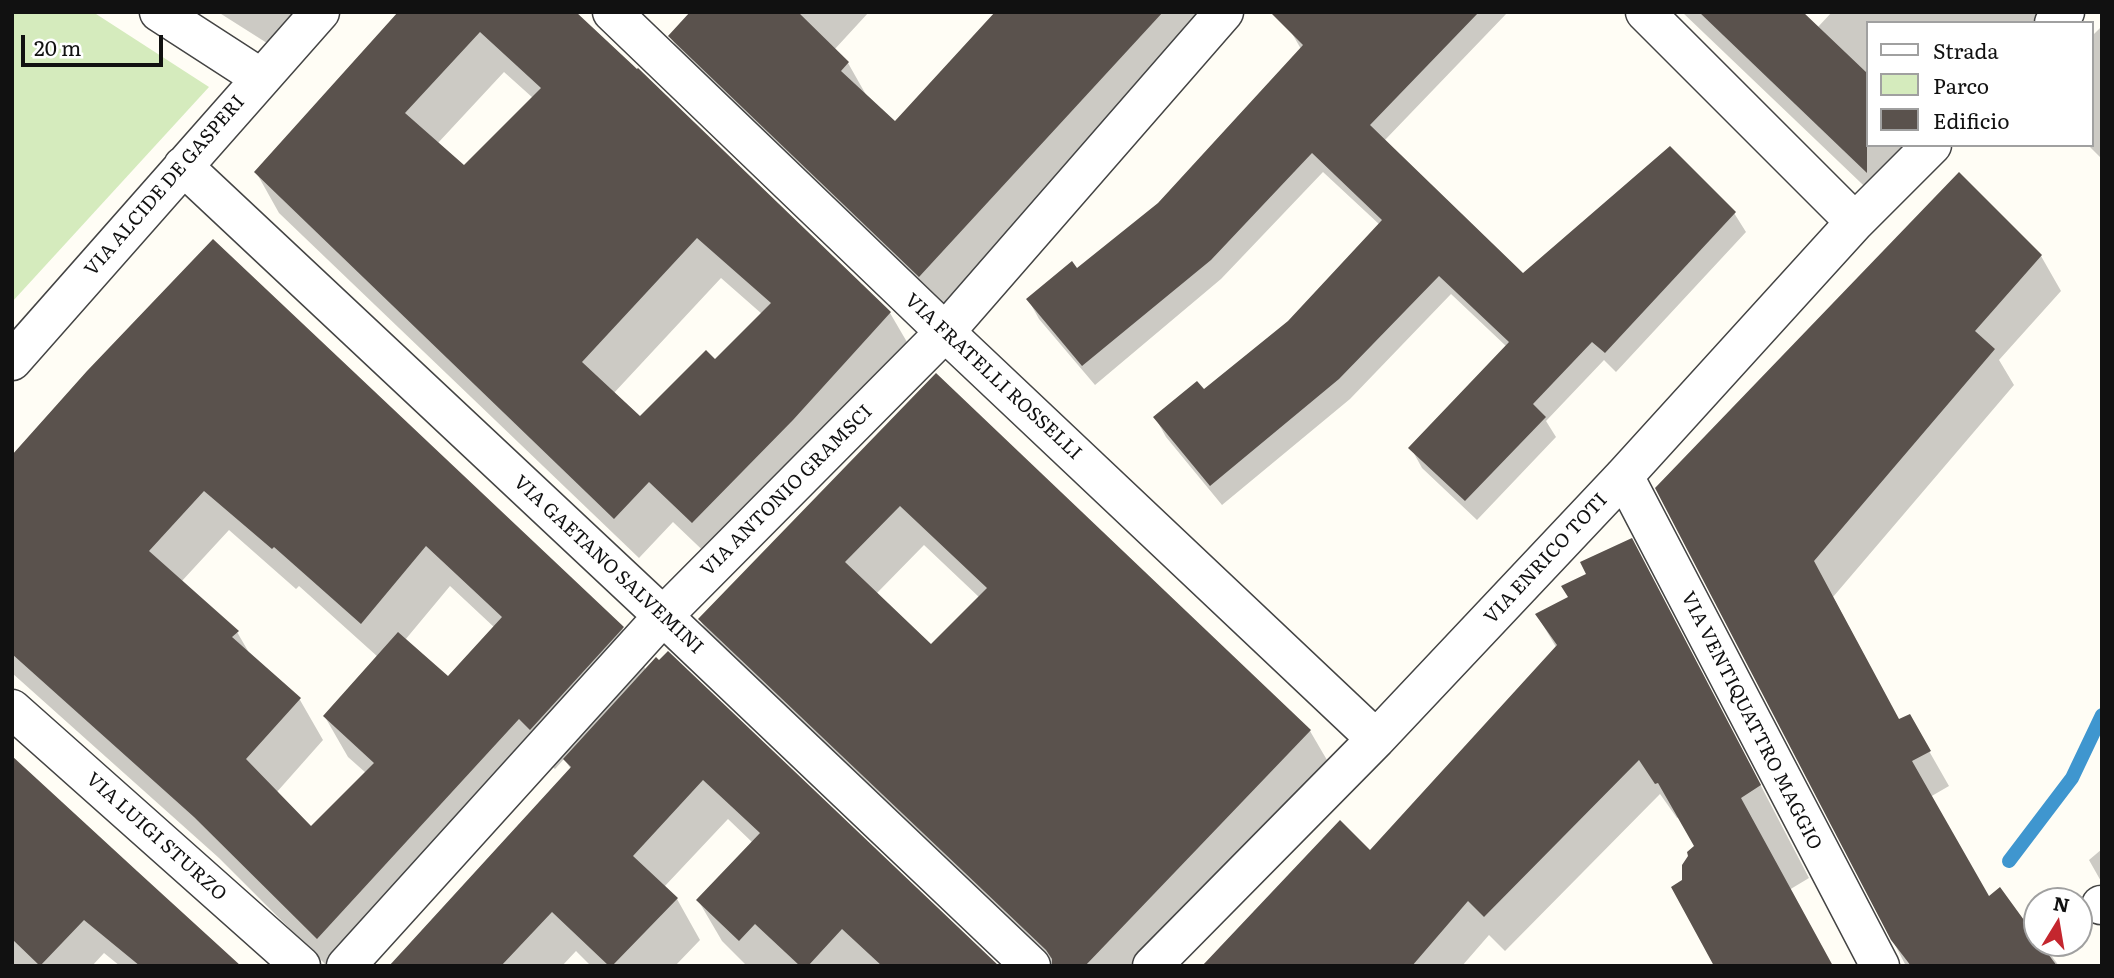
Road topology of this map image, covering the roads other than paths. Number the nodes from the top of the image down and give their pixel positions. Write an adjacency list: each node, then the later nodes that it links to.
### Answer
1 (159, 12): 6 (street)
2 (320, 12): 6 (street, VIA ALCIDE DE GASPERI)
3 (612, 12): 10 (street, VIA FRATELLI ROSSELLI)
4 (1224, 12): 10 (street, VIA ANTONIO GRAMSCI)
5 (1645, 12): 9 (street)
6 (261, 78): 8 (street, VIA ALCIDE DE GASPERI)
7 (1930, 147): 9 (street, VIA ENRICO TOTI)
8 (183, 166): 11 (street, VIA ALCIDE DE GASPERI); 13 (street, VIA GAETANO SALVEMINI)
9 (1855, 222): 12 (street, VIA ENRICO TOTI)
10 (945, 332): 13 (street, VIA ANTONIO GRAMSCI); 15 (street, VIA FRATELLI ROSSELLI)
11 (12, 361)
12 (1624, 476): 15 (street, VIA ENRICO TOTI); 20 (street, VIA VENTIQUATTRO MAGGIO)
13 (663, 616): 17 (street, VIA ANTONIO GRAMSCI); 18 (street, VIA GAETANO SALVEMINI)
14 (12, 709): 16 (street, VIA LUIGI STURZO)
15 (1376, 739): 19 (street, VIA ENRICO TOTI)
16 (301, 966)
17 (345, 966)
18 (1031, 966)
19 (1152, 966)
20 (1880, 966)

